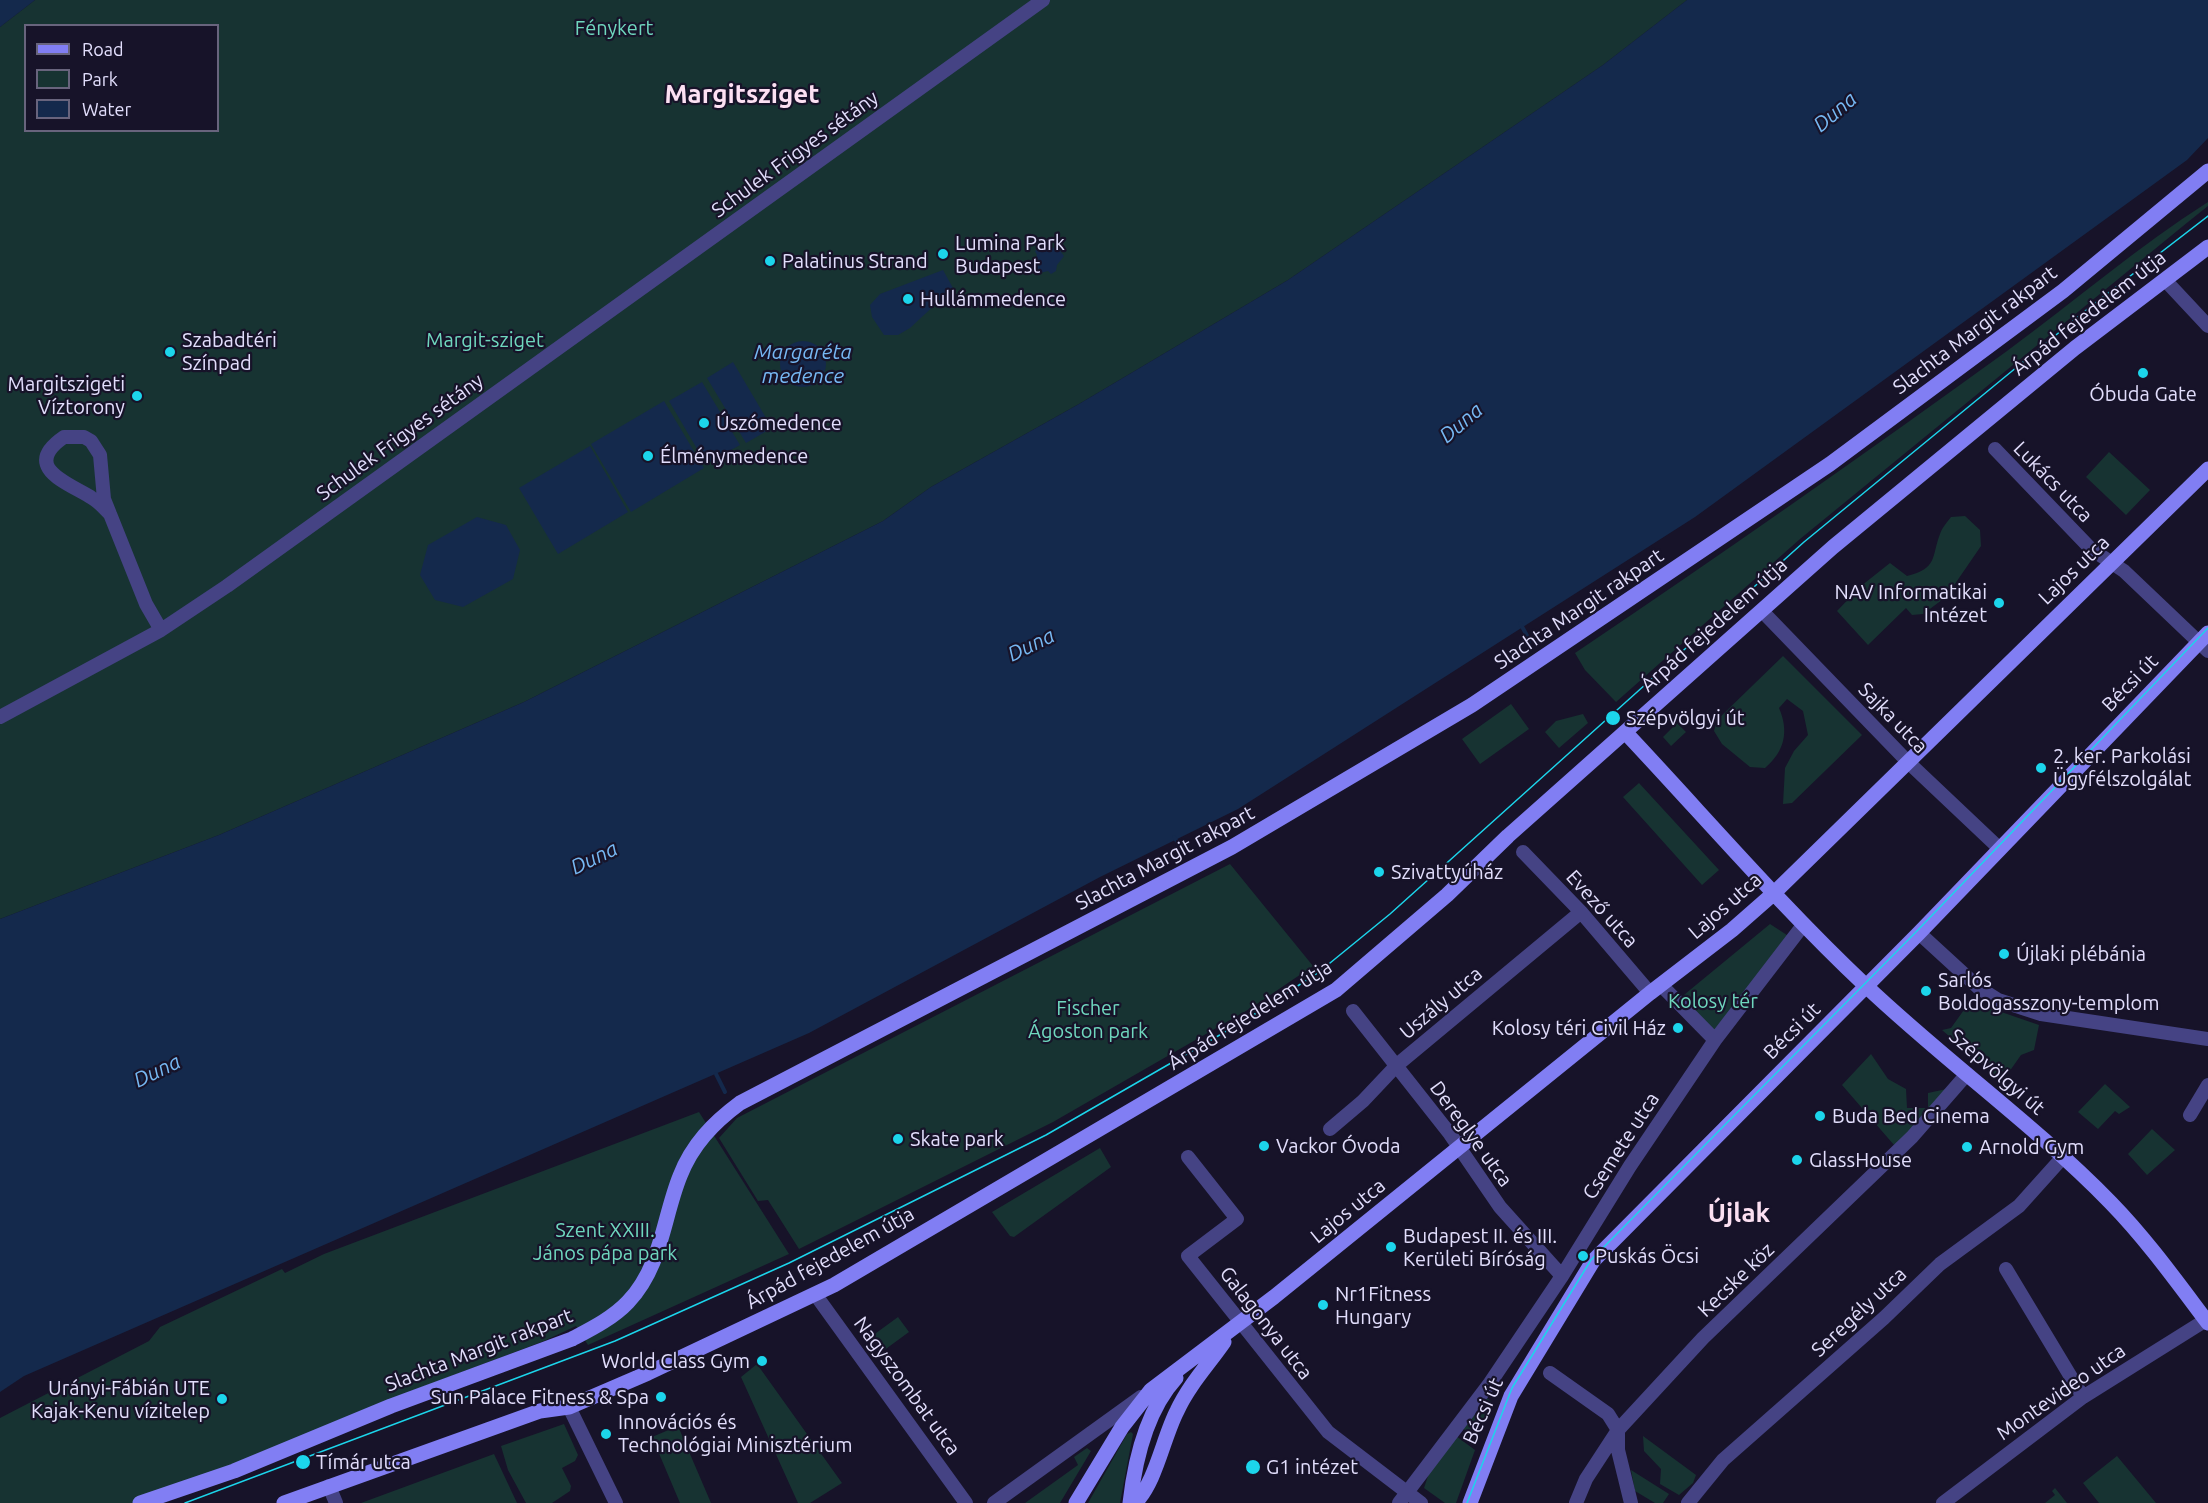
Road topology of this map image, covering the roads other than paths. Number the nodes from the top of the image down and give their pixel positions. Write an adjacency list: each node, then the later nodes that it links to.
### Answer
1 (1043, 0): 11 (street, Schulek Frigyes sétány)
2 (2208, 171): 49 (main road, Slachta Margit rakpart)
3 (2208, 247): 4 (main road, Árpád fejedelem útja)
4 (2165, 280): 5 (street); 10 (main road, Árpád fejedelem útja)
5 (2208, 326)
6 (1995, 449): 9 (street, Lukács utca)
7 (2208, 469): 9 (main road, Lajos utca)
8 (110, 514): 8 (street); 11 (street)
9 (2112, 563): 12 (street, Lukács utca); 15 (main road, Lajos utca)
10 (1762, 611): 14 (main road, Árpád fejedelem útja); 15 (street, Sajka utca)
11 (160, 630): 13 (street, Schulek Frigyes sétány)
12 (2205, 642): 16 (main road, Bécsi út)
13 (0, 717)
14 (1625, 732): 18 (main road, Szépvölgyi út); 37 (main road, Árpád fejedelem útja)
15 (1908, 762): 16 (street, Sajka utca); 18 (main road, Lajos utca)
16 (2000, 849): 21 (main road, Bécsi út)
17 (1523, 852): 19 (street, Evező utca)
18 (1773, 894): 20 (main road, Szépvölgyi út); 23 (main road, Lajos utca)
19 (1581, 912): 23 (street, Evező utca); 27 (street, Uszály utca)
20 (1804, 924): 22 (main road, Szépvölgyi út); 26 (street)
21 (1919, 933): 22 (main road, Bécsi út); 25 (street)
22 (1866, 986): 28 (main road, Szépvölgyi út); 60 (main road, Bécsi út)
23 (1656, 989): 26 (street); 32 (main road, Lajos utca)
24 (1353, 1011): 27 (street, Dereglye utca)
25 (2208, 1039)
26 (1715, 1040): 36 (street, Csemete utca)
27 (1397, 1065): 31 (street, Uszály utca); 32 (street, Dereglye utca)
28 (1967, 1074): 34 (main road, Szépvölgyi út); 45 (street, Kecske köz)
29 (2208, 1085): 30 (street)
30 (2190, 1115)
31 (1330, 1129)
32 (1459, 1149): 36 (street, Dereglye utca); 39 (main road, Lajos utca)
33 (1188, 1157): 39 (street, Galagonya utca)
34 (2062, 1157): 38 (main road, Szépvölgyi út); 63 (street, Seregély utca)
35 (2006, 1269): 43 (street)
36 (1562, 1276): 48 (street, Csemete utca)
37 (815, 1294): 44 (main road, Árpád fejedelem útja); 53 (street, Nagyszombat utca)
38 (2207, 1322): 43 (street, Montevideo utca)
39 (1236, 1328): 40 (main road, Lajos utca); 46 (main road, Lajos utca); 48 (street, Galagonya utca)
40 (1194, 1358): 42 (main road, Lajos utca); 56 (main road)
41 (1550, 1373): 45 (street)
42 (1151, 1390): 54 (street, Lajos utca); 55 (main road, Lajos utca)
43 (2083, 1397): 64 (street, Montevideo utca)
44 (569, 1407): 47 (main road, Árpád fejedelem útja); 52 (street)
45 (1618, 1430): 61 (street, Kecske köz); 62 (street)
46 (1153, 1475): 57 (main road); 58 (main road)
47 (329, 1486): 50 (main road, Árpád fejedelem útja); 51 (street)
48 (1402, 1497): 59 (street, Galagonya utca)
49 (140, 1503)
50 (284, 1503)
51 (336, 1503)
52 (616, 1503)
53 (966, 1503)
54 (994, 1503)
55 (1076, 1503)
56 (1130, 1503)
57 (1135, 1503)
58 (1150, 1503)
59 (1421, 1503)
60 (1470, 1503)
61 (1576, 1503)
62 (1631, 1503)
63 (1688, 1503)
64 (1943, 1503)

